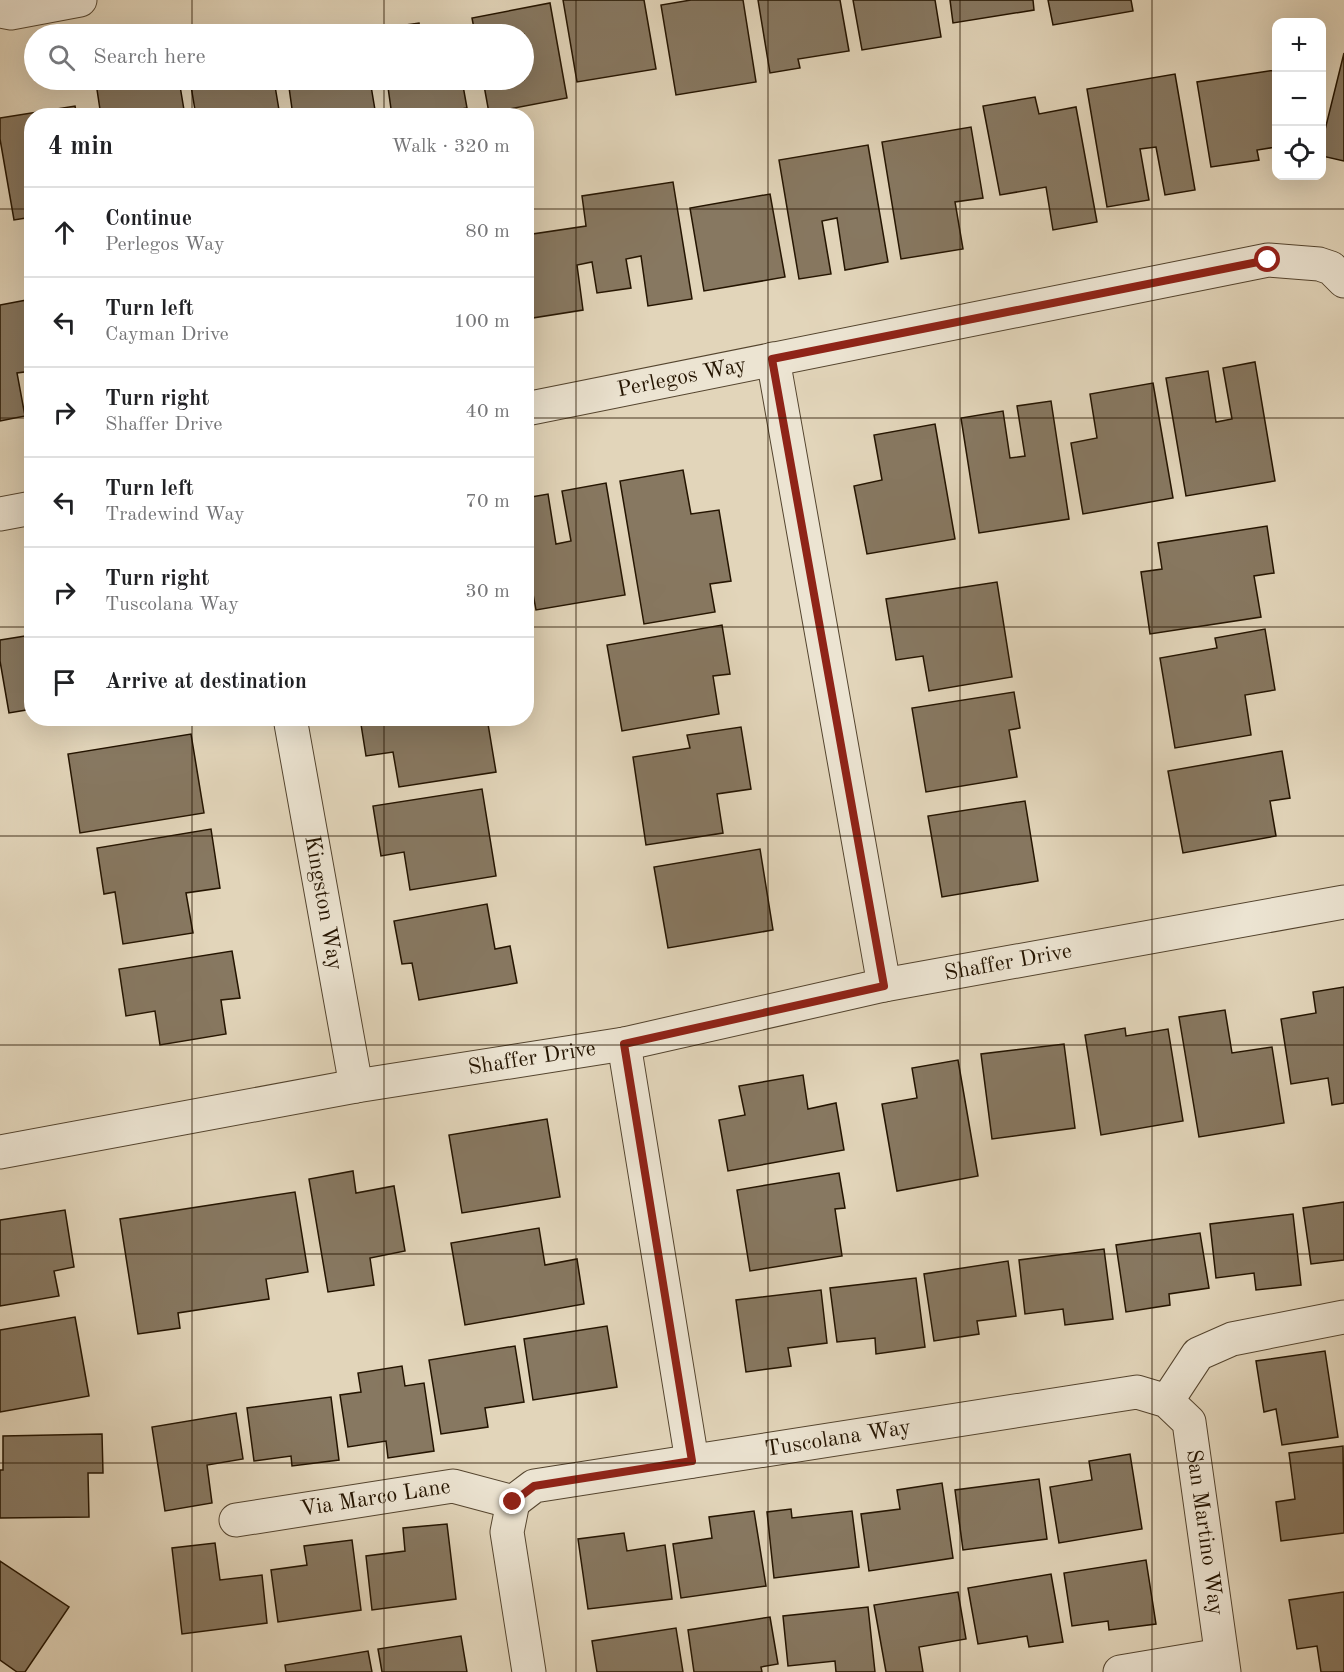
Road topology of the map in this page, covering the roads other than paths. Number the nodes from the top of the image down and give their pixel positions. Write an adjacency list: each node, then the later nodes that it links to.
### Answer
1 (80, 0): 2 (street)
2 (0, 11)
3 (1338, 274): 4 (street, Perlegos Way)
4 (772, 359): 5 (street, Perlegos Way); 10 (street)
5 (534, 407)
6 (24, 510): 7 (street)
7 (0, 514)
8 (291, 726): 12 (street, Kingston Way)
9 (1344, 902): 10 (street, Shaffer Drive)
10 (884, 986): 11 (street, Shaffer Drive)
11 (624, 1044): 12 (street, Shaffer Drive); 16 (street)
12 (356, 1086): 13 (street, Shaffer Drive)
13 (0, 1152)
14 (1344, 1317): 15 (street)
15 (1167, 1401): 16 (street, Tuscolana Way); 19 (street, San Martino Way)
16 (692, 1461): 17 (street, Tuscolana Way)
17 (513, 1502): 18 (street, Via Marco Lane); 20 (street)
18 (236, 1520)
19 (1223, 1663): 21 (street)
20 (529, 1672)
21 (1120, 1672)

